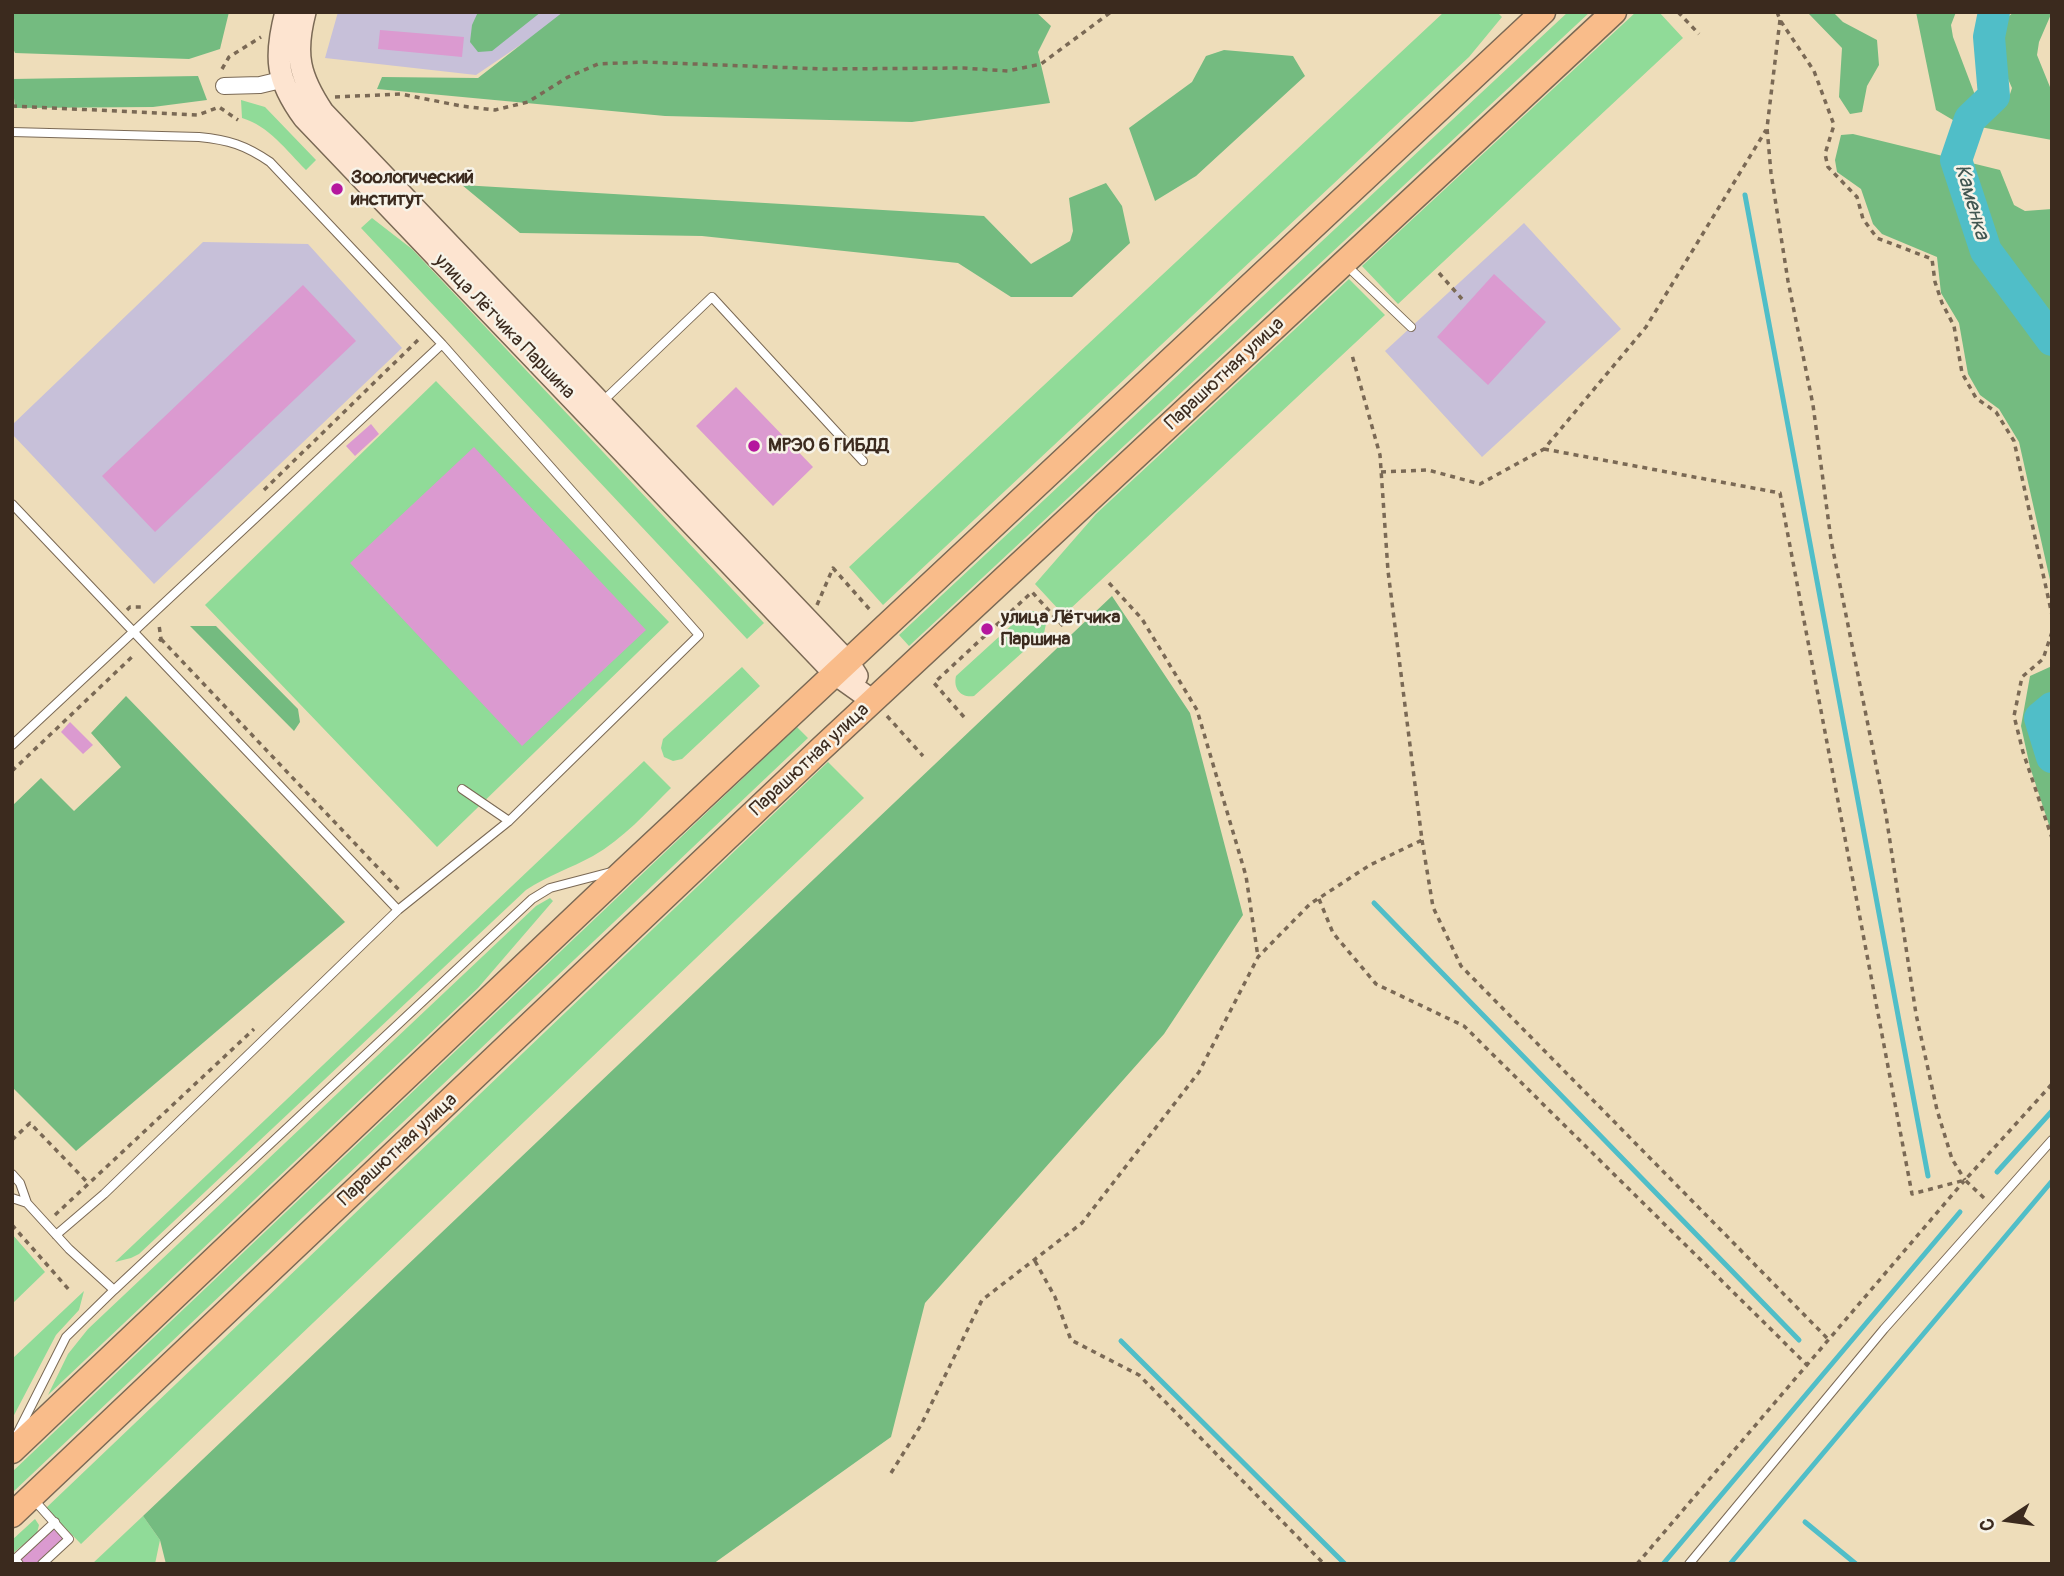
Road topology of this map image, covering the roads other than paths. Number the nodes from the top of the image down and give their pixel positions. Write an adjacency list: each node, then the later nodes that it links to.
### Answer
1 (286, 12): 5 (street)
2 (305, 12): 11 (street, улица Лётчика Паршина)
3 (1543, 12): 15 (main road)
4 (1614, 12): 8 (main road, Парашютная улица)
5 (281, 80): 6 (street); 15 (street, улица Лётчика Паршина)
6 (220, 86)
7 (12, 132): 10 (lane)
8 (1343, 262): 9 (lane); 16 (main road, Парашютная улица)
9 (1411, 327)
10 (442, 344): 14 (lane); 19 (lane)
11 (601, 403): 12 (lane); 15 (street, улица Лётчика Паршина)
12 (863, 461)
13 (12, 504): 14 (lane)
14 (135, 631): 17 (lane); 21 (lane)
15 (841, 668): 16 (street, улица Лётчика Паршина); 20 (main road)
16 (873, 701): 30 (main road, Парашютная улица)
17 (12, 745)
18 (463, 789): 19 (lane)
19 (509, 821): 21 (lane)
20 (627, 868): 27 (lane); 29 (main road)
21 (398, 910): 26 (lane)
22 (2052, 1140): 35 (lane)
23 (12, 1174): 25 (lane)
24 (12, 1198): 25 (lane)
25 (27, 1203): 26 (lane)
26 (56, 1235): 27 (lane)
27 (114, 1290): 28 (lane)
28 (12, 1444)
29 (12, 1451)
30 (32, 1497): 31 (main road, Парашютная улица); 32 (lane)
31 (12, 1515)
32 (55, 1522): 33 (lane); 34 (lane)
33 (19, 1564)
34 (42, 1564)
35 (1689, 1564)

